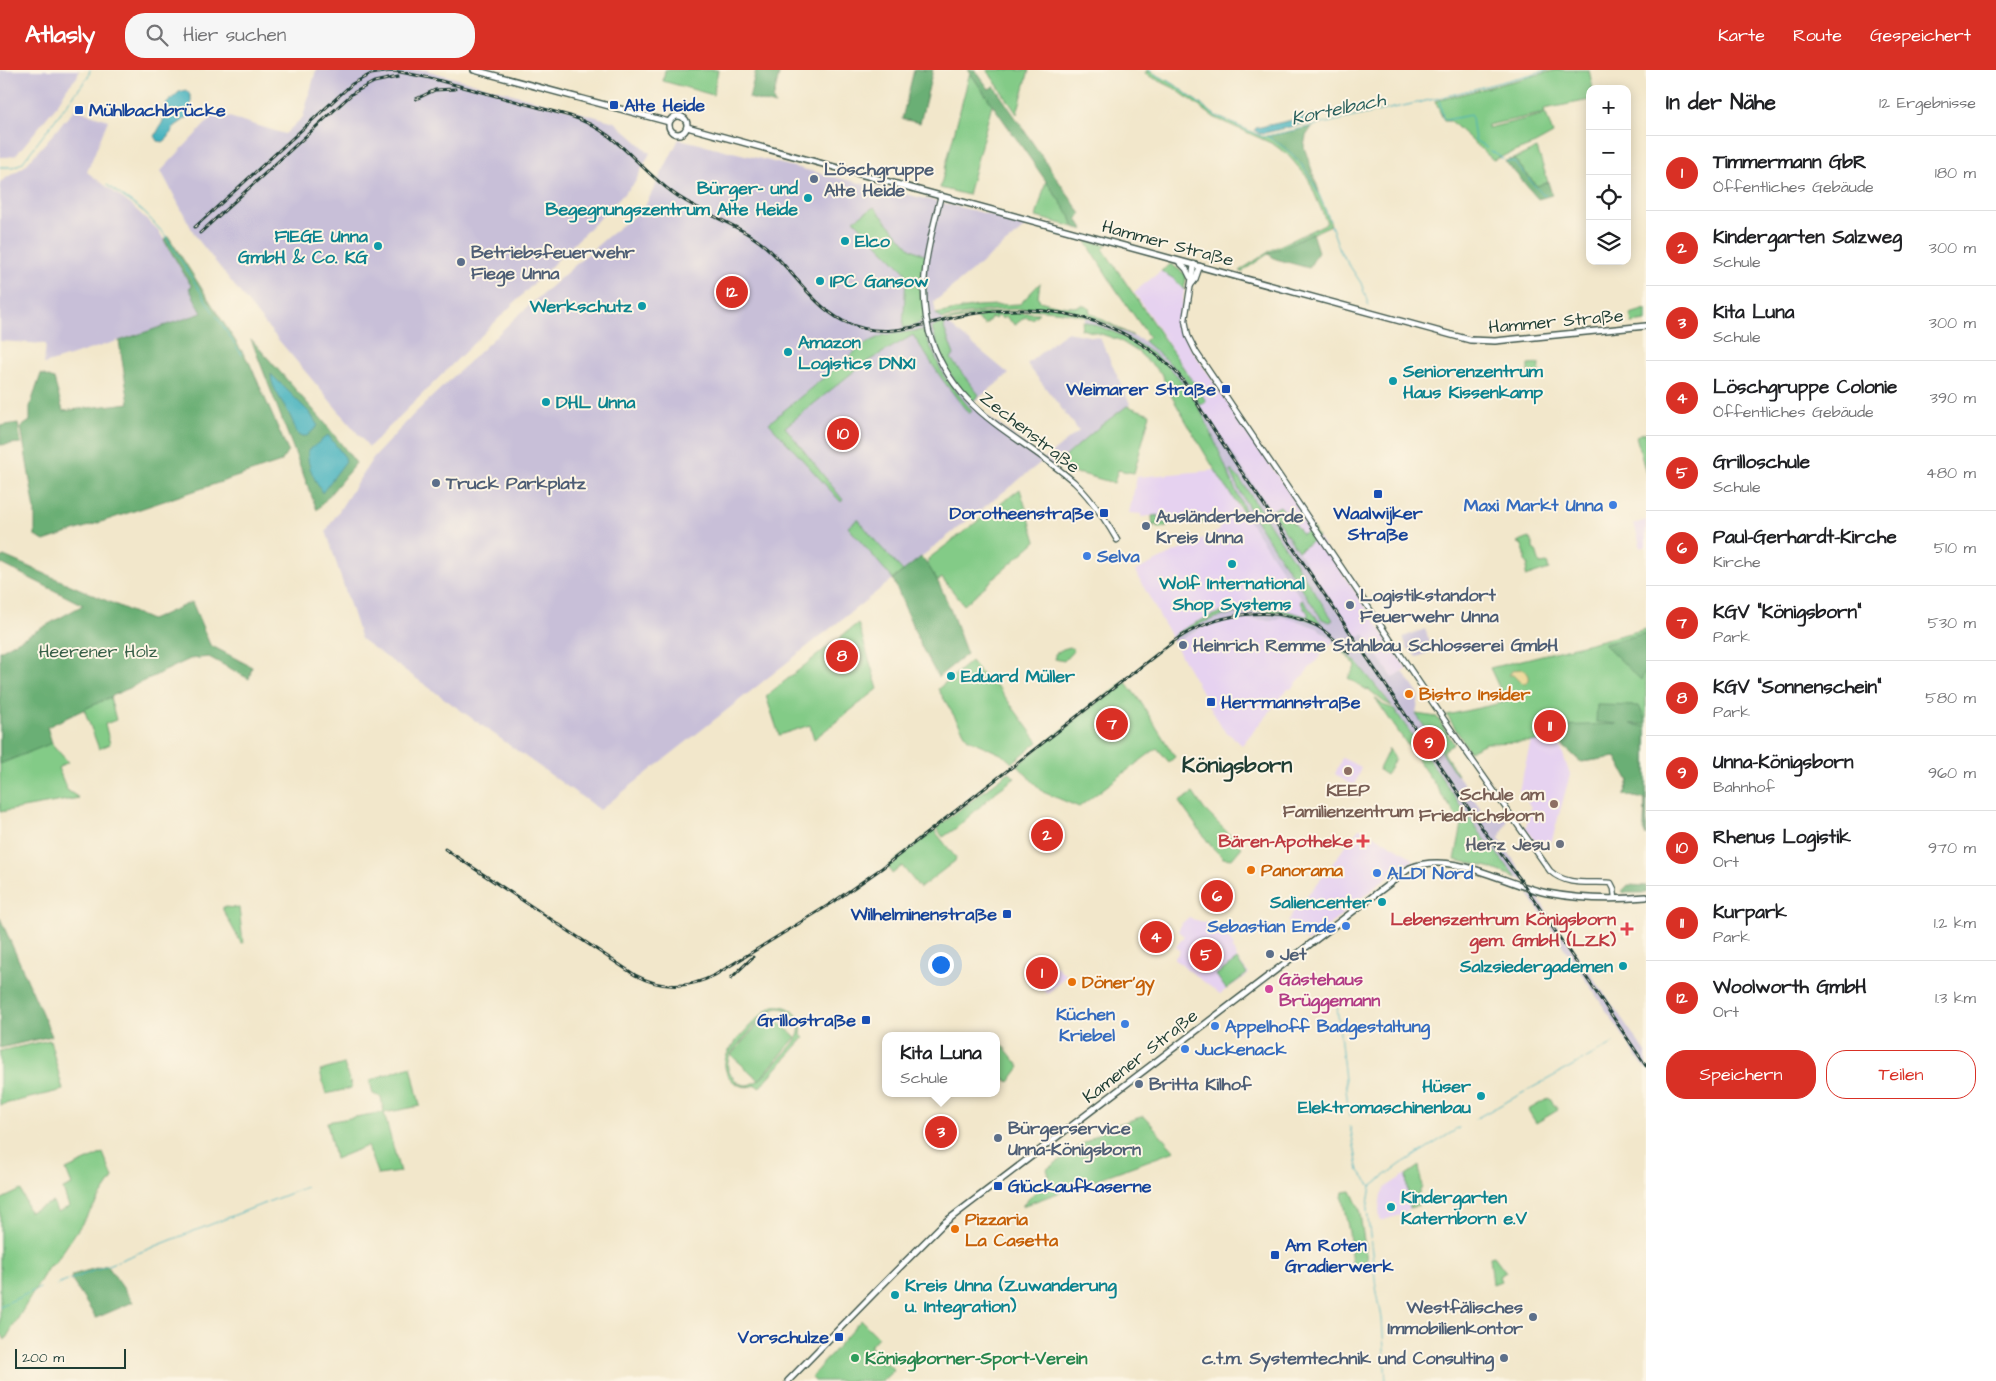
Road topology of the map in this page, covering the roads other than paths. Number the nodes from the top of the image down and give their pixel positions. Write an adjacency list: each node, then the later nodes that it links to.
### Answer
1 (474, 70): 2 (main road)
2 (669, 122): 3 (main road); 3 (main road)
3 (687, 127): 4 (main road, Hammer Straße)
4 (941, 195): 5 (main road, Hammer Straße); 11 (street, Zechenstraße, bridge)
5 (1176, 260): 6 (main road, Hammer Straße); 8 (street)
6 (1194, 264): 7 (main road, Hammer Straße); 8 (street)
7 (1200, 266): 9 (street); 10 (main road, Hammer Straße)
8 (1190, 279): 9 (street)
9 (1191, 285): 13 (street)
10 (1646, 326)
11 (1117, 540)
12 (1646, 897): 13 (main road, Kamener Straße)
13 (1615, 898): 14 (main road, Kamener Straße)
14 (788, 1381)

